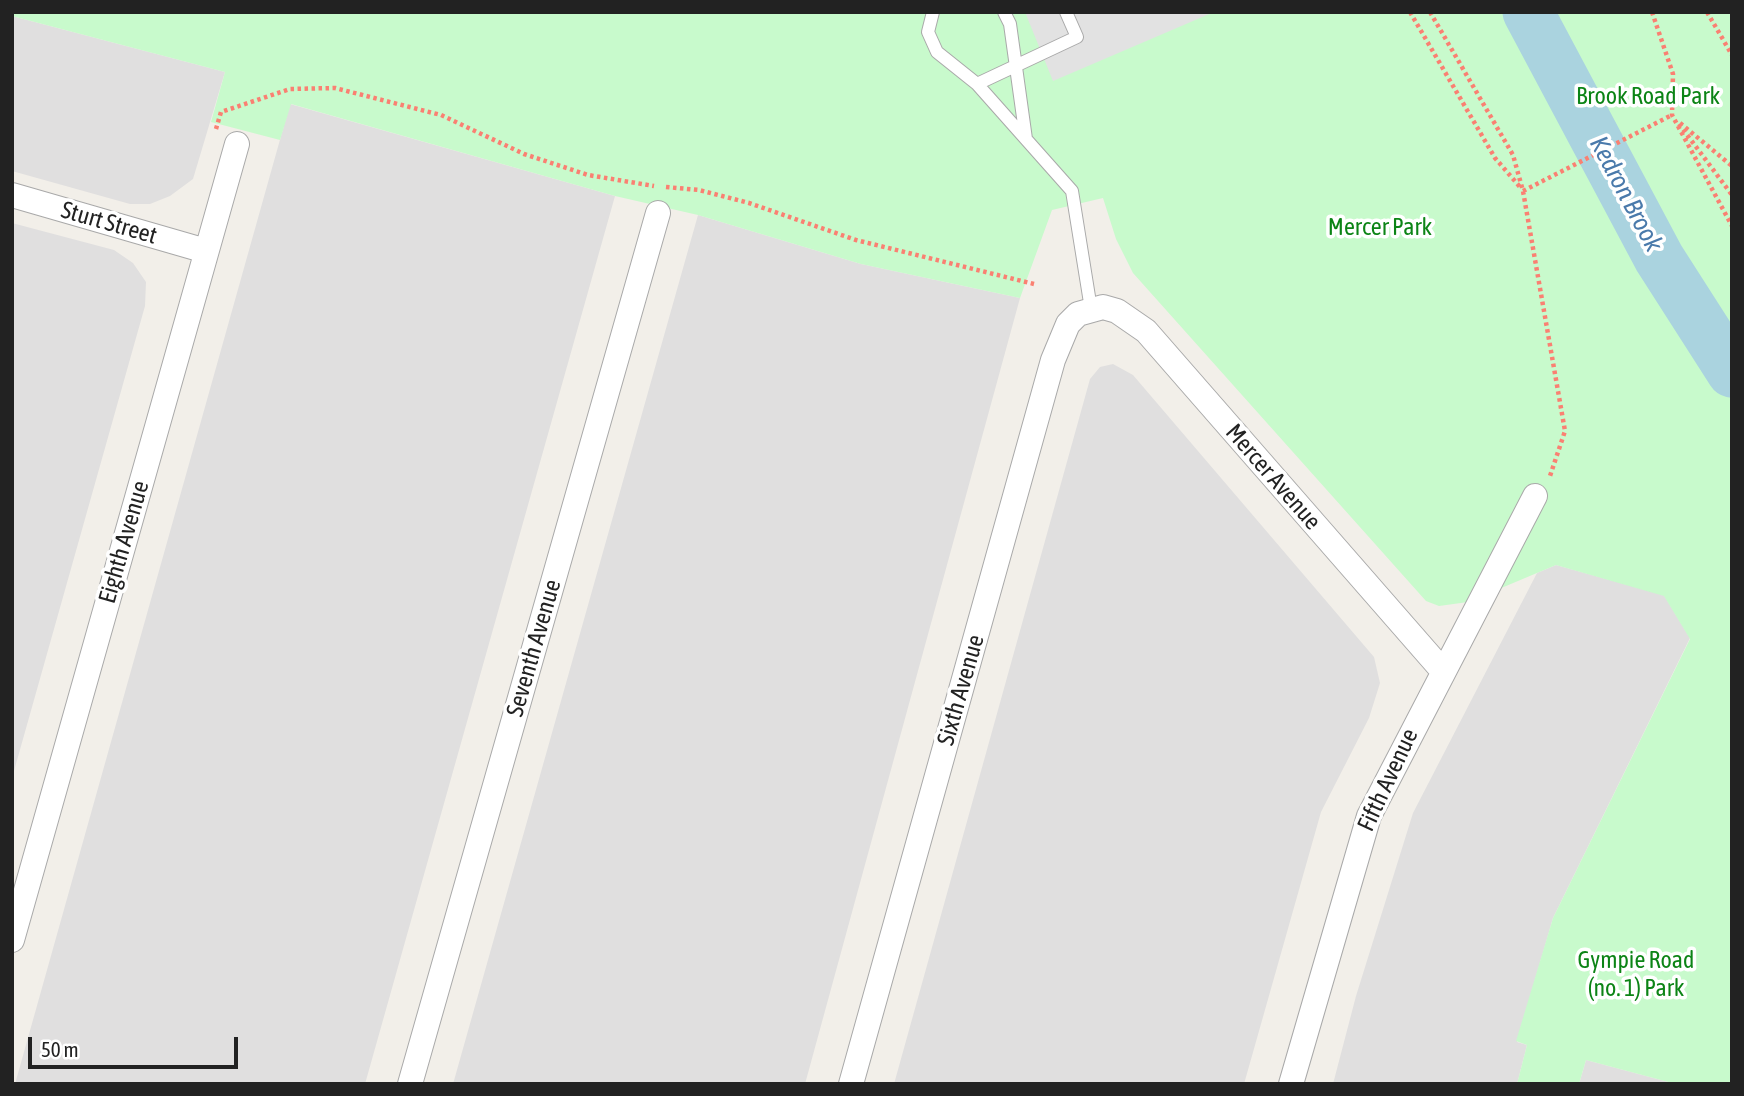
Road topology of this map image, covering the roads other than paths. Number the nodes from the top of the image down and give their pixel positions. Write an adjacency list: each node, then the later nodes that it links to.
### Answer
1 (933, 12): 5 (lane)
2 (1004, 12): 4 (lane)
3 (1066, 12): 4 (lane)
4 (1016, 65): 5 (lane); 6 (lane)
5 (976, 84): 6 (lane)
6 (1026, 140): 11 (lane)
7 (237, 144): 10 (street, Eighth Avenue)
8 (12, 195): 10 (street, Sturt Street)
9 (658, 213): 15 (street, Seventh Avenue)
10 (206, 251): 14 (street, Eighth Avenue)
11 (1091, 309): 13 (street, Mercer Avenue); 16 (street, Sixth Avenue)
12 (1535, 496): 13 (street, Fifth Avenue)
13 (1442, 670): 17 (street, Fifth Avenue)
14 (12, 940)
15 (410, 1084)
16 (851, 1084)
17 (1291, 1084)

